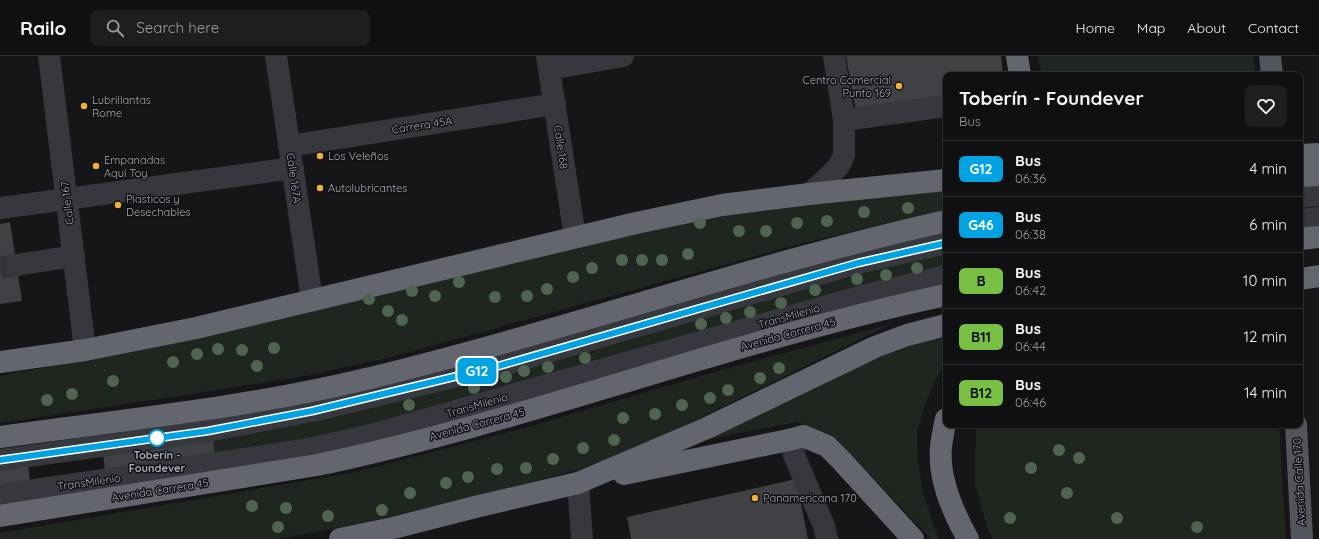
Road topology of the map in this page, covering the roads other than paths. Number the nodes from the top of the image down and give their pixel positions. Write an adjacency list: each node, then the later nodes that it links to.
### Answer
1 (276, 56): 13 (street, Calle 167A)
2 (623, 56): 7 (street)
3 (834, 56): 12 (street)
4 (1017, 56): 8 (highway)
5 (1270, 56): 9 (main road)
6 (54, 57): 23 (street, Calle 167)
7 (549, 63): 10 (street, Calle 168)
8 (1020, 72)
9 (1272, 72)
10 (555, 104): 13 (street, Carrera 45A); 28 (street, Calle 168)
11 (943, 106): 12 (street)
12 (844, 120): 20 (street)
13 (289, 146): 16 (street, Calle 167A)
14 (1319, 154): 15 (highway)
15 (1303, 155)
16 (293, 168): 23 (street); 38 (street, Calle 167A)
17 (1319, 175): 18 (highway)
18 (1303, 176)
19 (943, 180): 20 (highway)
20 (809, 194): 28 (highway)
21 (1319, 195): 22 (street)
22 (1303, 197)
23 (67, 199): 24 (street); 32 (street, Calle 167)
24 (0, 208)
25 (1319, 218): 26 (street)
26 (1303, 220)
27 (943, 222): 44 (highway)
28 (575, 237): 38 (highway)
29 (1319, 237): 30 (highway)
30 (1303, 239)
31 (943, 244): 46 (street)
32 (74, 256): 33 (street); 40 (street, Calle 167)
33 (17, 265)
34 (1319, 276): 36 (highway)
35 (943, 277): 48 (street, TransMilenio)
36 (1303, 278)
37 (943, 296): 49 (highway, Avenida Carrera 45)
38 (312, 300): 40 (highway)
39 (943, 326): 47 (highway)
40 (86, 350): 41 (highway)
41 (0, 362)
42 (944, 428): 55 (highway)
43 (1296, 428): 50 (main road, Avenida Calle 170)
44 (0, 437)
45 (793, 439): 47 (highway); 53 (street); 54 (highway)
46 (0, 460)
47 (578, 483): 51 (highway); 52 (street)
48 (0, 495)
49 (0, 516)
50 (1302, 536)
51 (340, 539)
52 (582, 539)
53 (827, 539)
54 (913, 539)
55 (968, 539)

